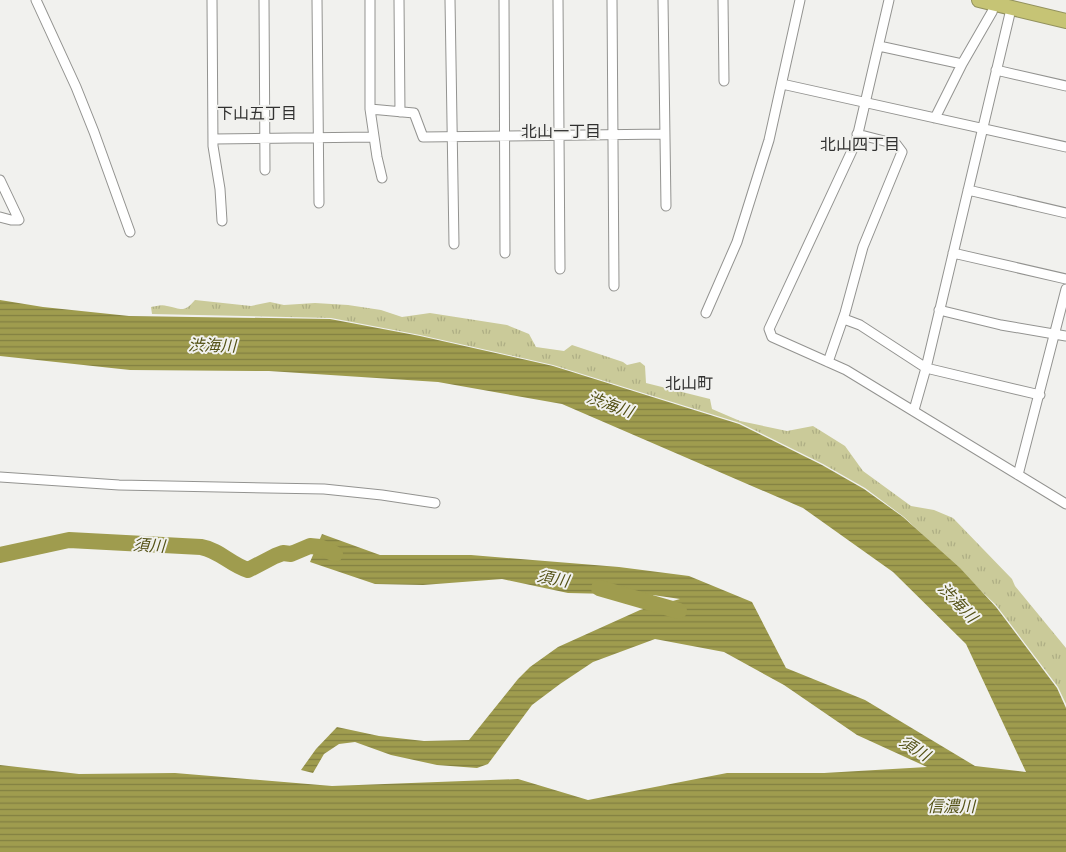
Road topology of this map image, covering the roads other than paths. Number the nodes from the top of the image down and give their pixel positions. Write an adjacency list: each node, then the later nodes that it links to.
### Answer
1 (36, 0): 50 (street)
2 (212, 0): 39 (street)
3 (264, 0): 36 (street)
4 (317, 0): 34 (street)
5 (370, 0): 26 (street)
6 (399, 0): 27 (street)
7 (450, 0): 38 (street)
8 (504, 0): 35 (street)
9 (558, 0): 32 (street)
10 (612, 0): 33 (street)
11 (663, 0): 30 (street)
12 (723, 0): 22 (street)
13 (800, 0): 23 (street)
14 (889, 0): 19 (street)
15 (979, 0): 16 (highway)
16 (996, 2): 17 (highway); 20 (street)
17 (1011, 8): 18 (highway); 21 (street)
18 (1066, 21)
19 (879, 46): 20 (street); 25 (street)
20 (962, 64): 28 (street)
21 (996, 70): 24 (street); 29 (street)
22 (724, 81)
23 (782, 84): 25 (street); 59 (street)
24 (1066, 86)
25 (866, 102): 28 (street); 31 (street)
26 (370, 110): 27 (street); 37 (street)
27 (400, 112): 38 (street)
28 (935, 118): 29 (street)
29 (982, 128): 40 (street); 44 (street)
30 (665, 134): 33 (street); 46 (street)
31 (857, 134): 60 (street); 63 (street)
32 (560, 135): 33 (street); 35 (street); 54 (street)
33 (613, 135): 56 (street)
34 (319, 136): 36 (street); 37 (street); 45 (street)
35 (504, 136): 38 (street); 52 (street)
36 (266, 137): 39 (street); 41 (street)
37 (374, 137): 42 (street)
38 (452, 137): 51 (street)
39 (214, 138): 49 (street)
40 (1066, 147)
41 (266, 170)
42 (382, 178)
43 (0, 180): 48 (street)
44 (968, 190): 47 (street); 53 (street)
45 (319, 203)
46 (666, 206)
47 (1066, 213)
48 (0, 217)
49 (222, 221)
50 (130, 232)
51 (454, 244)
52 (505, 253)
53 (953, 253): 55 (street); 58 (street)
54 (560, 269)
55 (1066, 279)
56 (614, 286)
57 (1066, 289): 61 (street)
58 (939, 310): 61 (street); 64 (street)
59 (706, 313)
60 (844, 319): 63 (street); 64 (street)
61 (1055, 334): 62 (street); 65 (street)
62 (1066, 336)
63 (828, 362): 66 (street)
64 (926, 368): 65 (street); 66 (street)
65 (1040, 395): 67 (street)
66 (914, 410): 67 (street)
67 (1018, 475): 70 (street)
68 (0, 477): 69 (street)
69 (435, 503)
70 (1066, 504)

